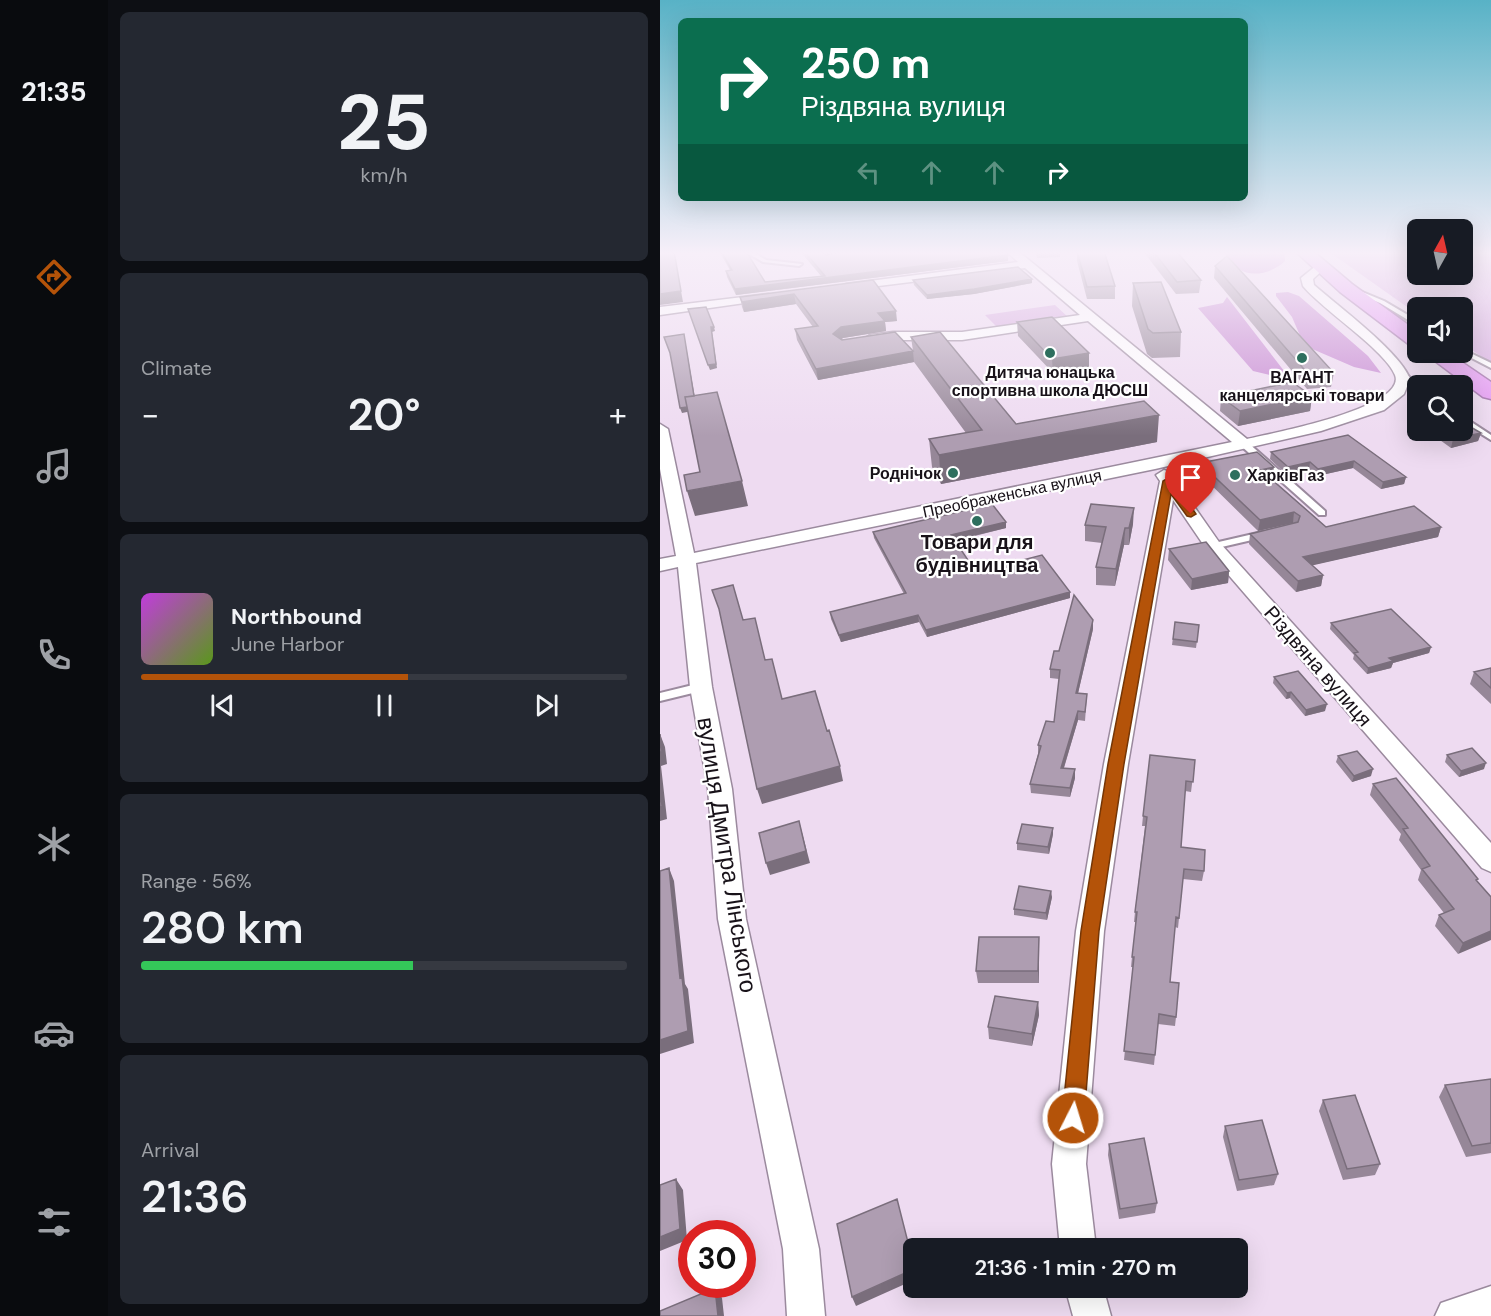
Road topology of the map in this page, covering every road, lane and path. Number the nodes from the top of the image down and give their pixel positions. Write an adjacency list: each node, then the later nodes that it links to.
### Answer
1 (1082, 312): 4 (street)
2 (1338, 312): 10 (street)
3 (1379, 312): 5 (highway)
4 (1088, 317): 6 (street); 16 (street)
5 (1407, 334)
6 (853, 342)
7 (1473, 357): 9 (lane)
8 (1449, 363): 12 (highway)
9 (1491, 366)
10 (1401, 373): 11 (lane); 16 (street, Преображенська вулиця)
11 (1407, 378)
12 (1491, 392)
13 (1473, 426): 15 (lane)
14 (660, 429): 21 (street, вулиця Дмитра Лінського)
15 (1491, 438)
16 (1243, 443): 17 (street, Преображенська вулиця); 18 (lane)
17 (1161, 472): 20 (street, Різдвяна вулиця); 21 (street, Преображенська вулиця); 26 (street)
18 (1322, 513)
19 (1270, 533): 20 (lane)
20 (1213, 546): 25 (street, Різдвяна вулиця)
21 (686, 559): 22 (street, Преображенська вулиця); 23 (street, вулиця Дмитра Лінського)
22 (660, 565)
23 (701, 687): 24 (lane); 29 (street, вулиця Дмитра Лінського)
24 (660, 697)
25 (1491, 861)
26 (1077, 1238)
27 (1087, 1298): 30 (street)
28 (1491, 1305): 31 (street)
29 (806, 1316)
30 (1092, 1316)
31 (1454, 1316)

